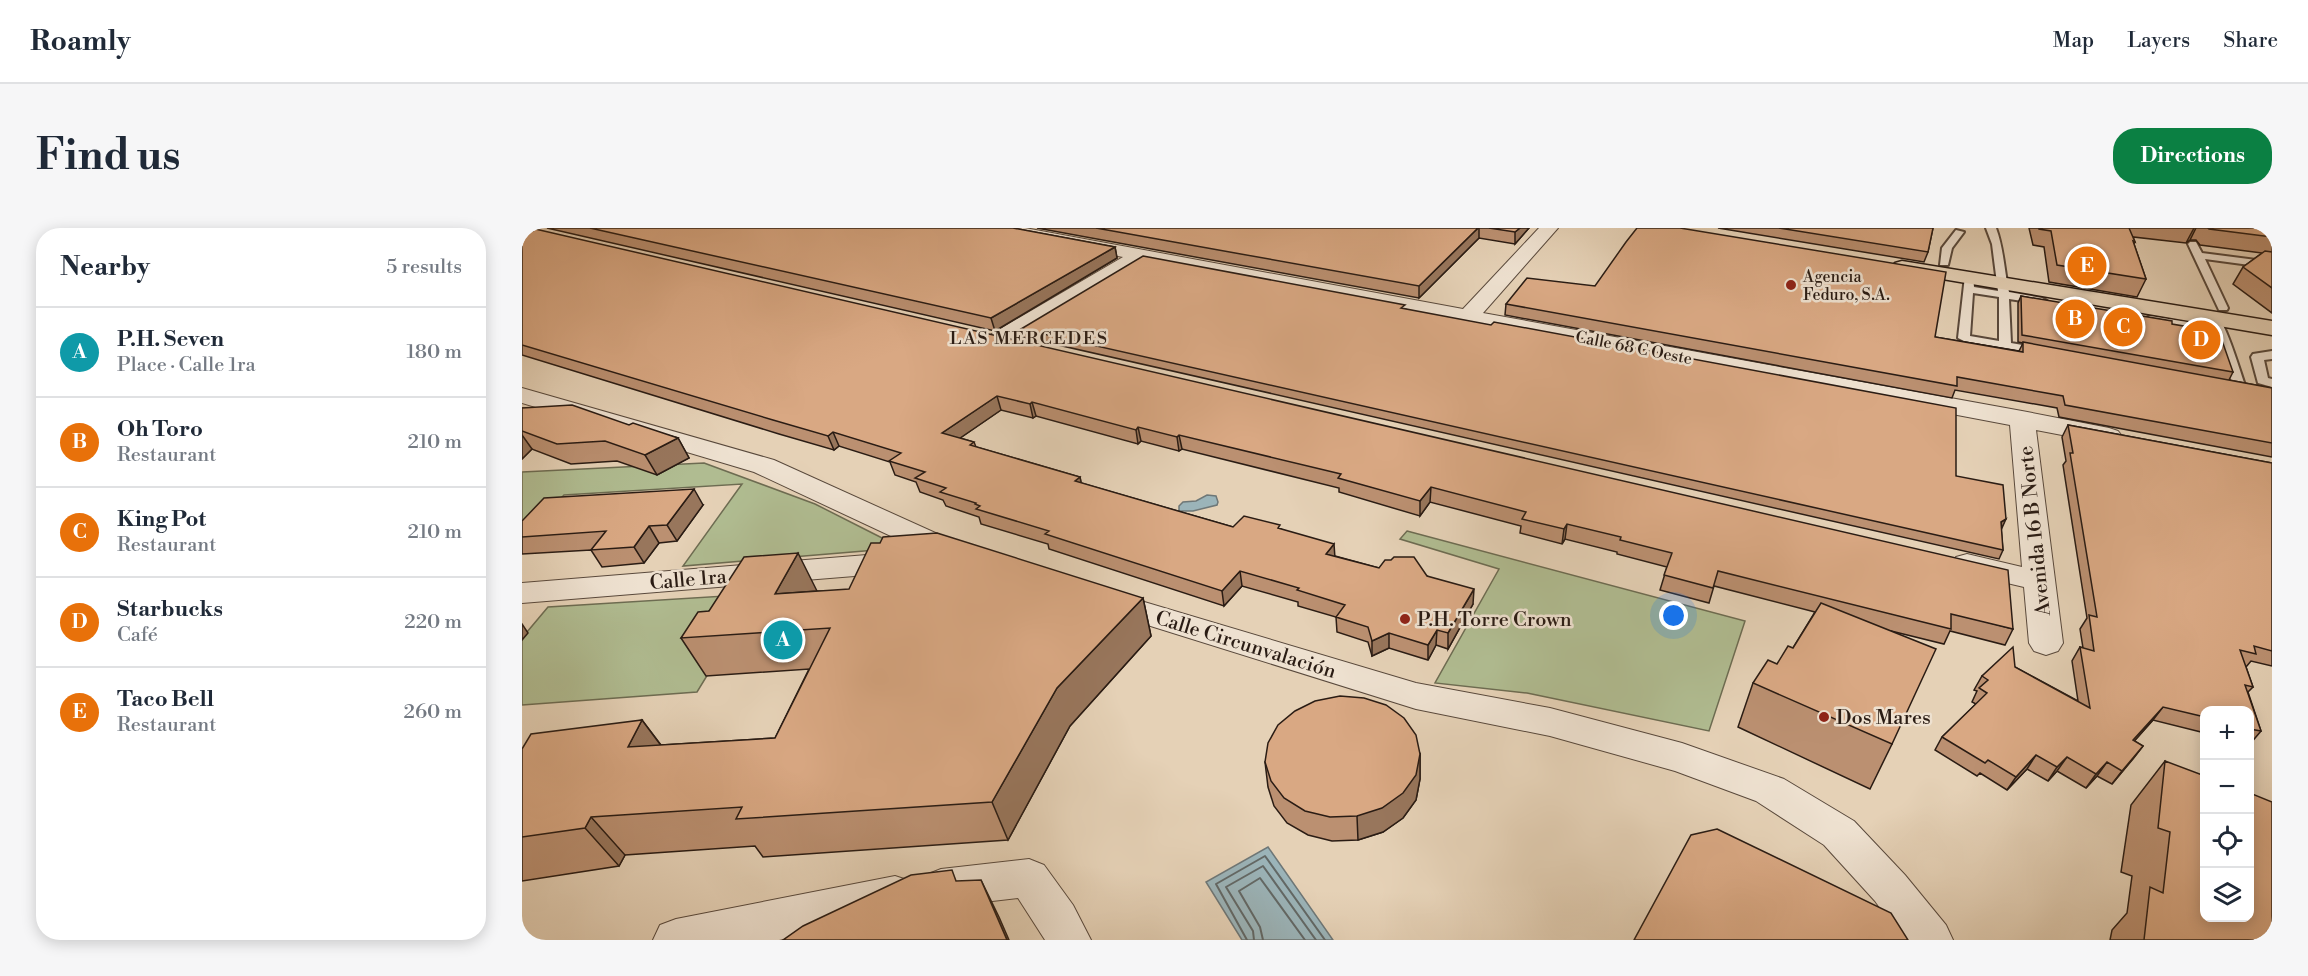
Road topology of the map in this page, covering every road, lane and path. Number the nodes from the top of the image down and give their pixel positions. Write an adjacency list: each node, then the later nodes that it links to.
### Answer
1 (996, 228): 6 (street, Calle 68 C Oeste)
2 (1549, 228): 13 (street)
3 (1991, 228): 11 (lane)
4 (1959, 232): 8 (lane)
5 (2193, 244): 7 (lane)
6 (1141, 255): 13 (street, Calle 68 C Oeste); 17 (street)
7 (2201, 256): 9 (lane); 14 (lane)
8 (1944, 263): 10 (main road); 11 (main road)
9 (2272, 265)
10 (1969, 283): 11 (main road); 16 (lane)
11 (2002, 283): 14 (main road); 16 (lane)
12 (2272, 315): 14 (main road)
13 (1468, 316): 23 (street, Calle 68 C Oeste)
14 (2219, 319): 15 (main road); 21 (lane)
15 (2272, 328)
16 (2005, 345): 18 (lane)
17 (1033, 348)
18 (2052, 354)
19 (2272, 356): 20 (lane)
20 (2272, 383)
21 (2216, 384)
22 (531, 402): 28 (street, Calle 1ra)
23 (2022, 419): 24 (street, Calle 68 C Oeste); 26 (street, Avenida 16 B Norte)
24 (2124, 439)
25 (1947, 559): 26 (street)
26 (2039, 581): 29 (street, Avenida 16 B Norte)
27 (1075, 592): 32 (street, Calle Circunvalación)
28 (522, 593)
29 (2046, 643)
30 (704, 938): 31 (street)
31 (1068, 940)
32 (1930, 940)

